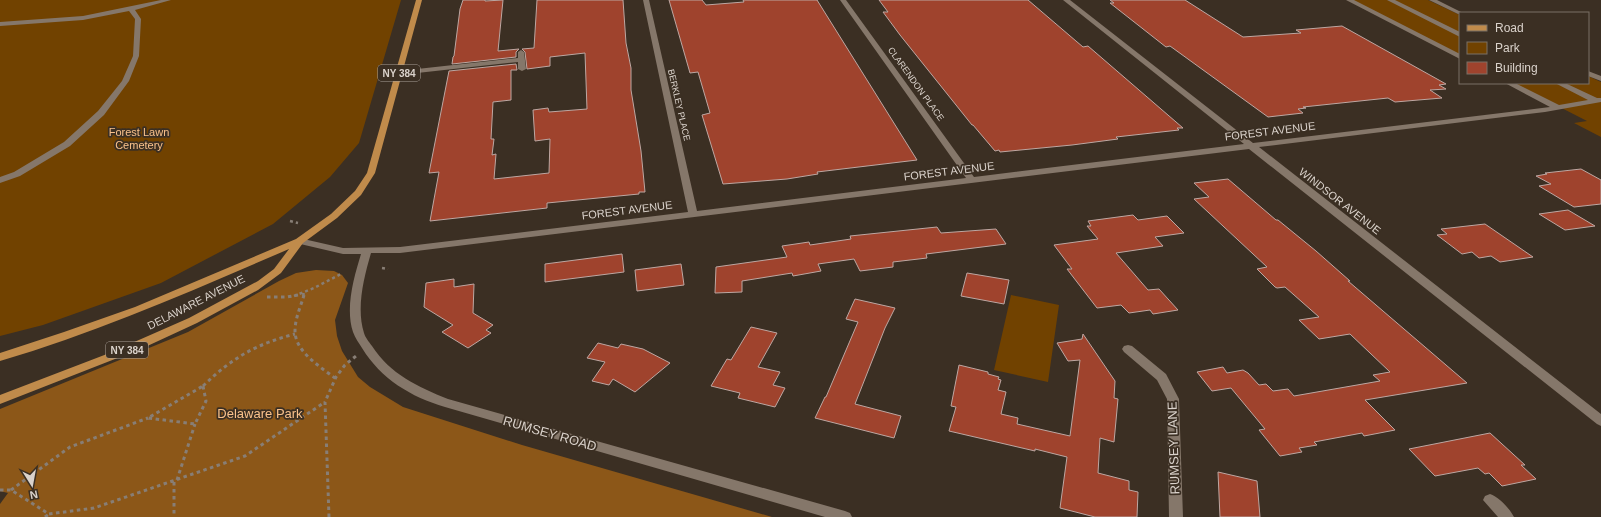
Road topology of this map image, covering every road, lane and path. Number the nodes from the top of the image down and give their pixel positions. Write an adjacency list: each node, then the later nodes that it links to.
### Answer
1 (168, 0): 9 (street)
2 (419, 0): 17 (main road, DELAWARE AVENUE / NY 384)
3 (646, 0): 29 (street, BERKLEY PLACE)
4 (843, 0): 26 (street, CLARENDON PLACE)
5 (1066, 0): 24 (street, WINDSOR AVENUE)
6 (1349, 0): 14 (street)
7 (1390, 0): 12 (street)
8 (1432, 0): 10 (street)
9 (131, 9): 11 (street); 25 (street)
10 (1459, 13)
11 (0, 24)
12 (1459, 34)
13 (521, 52): 15 (street)
14 (1459, 57)
15 (521, 60): 16 (street); 17 (street)
16 (522, 69)
17 (399, 73): 30 (main road, DELAWARE AVENUE / NY 384)
18 (1589, 73): 19 (street)
19 (1601, 79)
20 (1511, 84): 23 (street)
21 (1560, 84): 22 (street)
22 (1599, 102): 23 (street, FOREST AVENUE)
23 (1558, 108): 24 (street, FOREST AVENUE)
24 (1250, 146): 26 (street, FOREST AVENUE); 46 (street, WINDSOR AVENUE)
25 (0, 180)
26 (972, 180): 29 (street, FOREST AVENUE)
27 (673, 201): 28 (path)
28 (667, 202)
29 (694, 214): 31 (street, FOREST AVENUE)
30 (299, 241): 31 (street, FOREST AVENUE); 39 (main road, DELAWARE AVENUE / NY 384); 43 (main road, DELAWARE AVENUE / NY 384)
31 (366, 252): 56 (street, RUMSEY ROAD)
32 (382, 268): 33 (path)
33 (388, 269)
34 (341, 274): 35 (path)
35 (304, 293): 36 (path); 37 (path)
36 (265, 297)
37 (295, 334): 41 (path); 42 (path)
38 (1128, 349): 57 (street, RUMSEY LANE)
39 (0, 357)
40 (350, 360): 41 (path)
41 (336, 379): 44 (path)
42 (203, 386): 45 (path); 47 (path)
43 (0, 400)
44 (325, 402): 48 (path); 55 (path)
45 (148, 418): 47 (path); 50 (path)
46 (1601, 421)
47 (194, 424): 48 (path)
48 (176, 481): 52 (path); 54 (path)
49 (0, 490): 50 (path)
50 (11, 490): 52 (path)
51 (1490, 500): 58 (street)
52 (49, 514): 53 (path)
53 (45, 517)
54 (174, 517)
55 (329, 517)
56 (845, 517)
57 (1176, 517)
58 (1507, 517)

